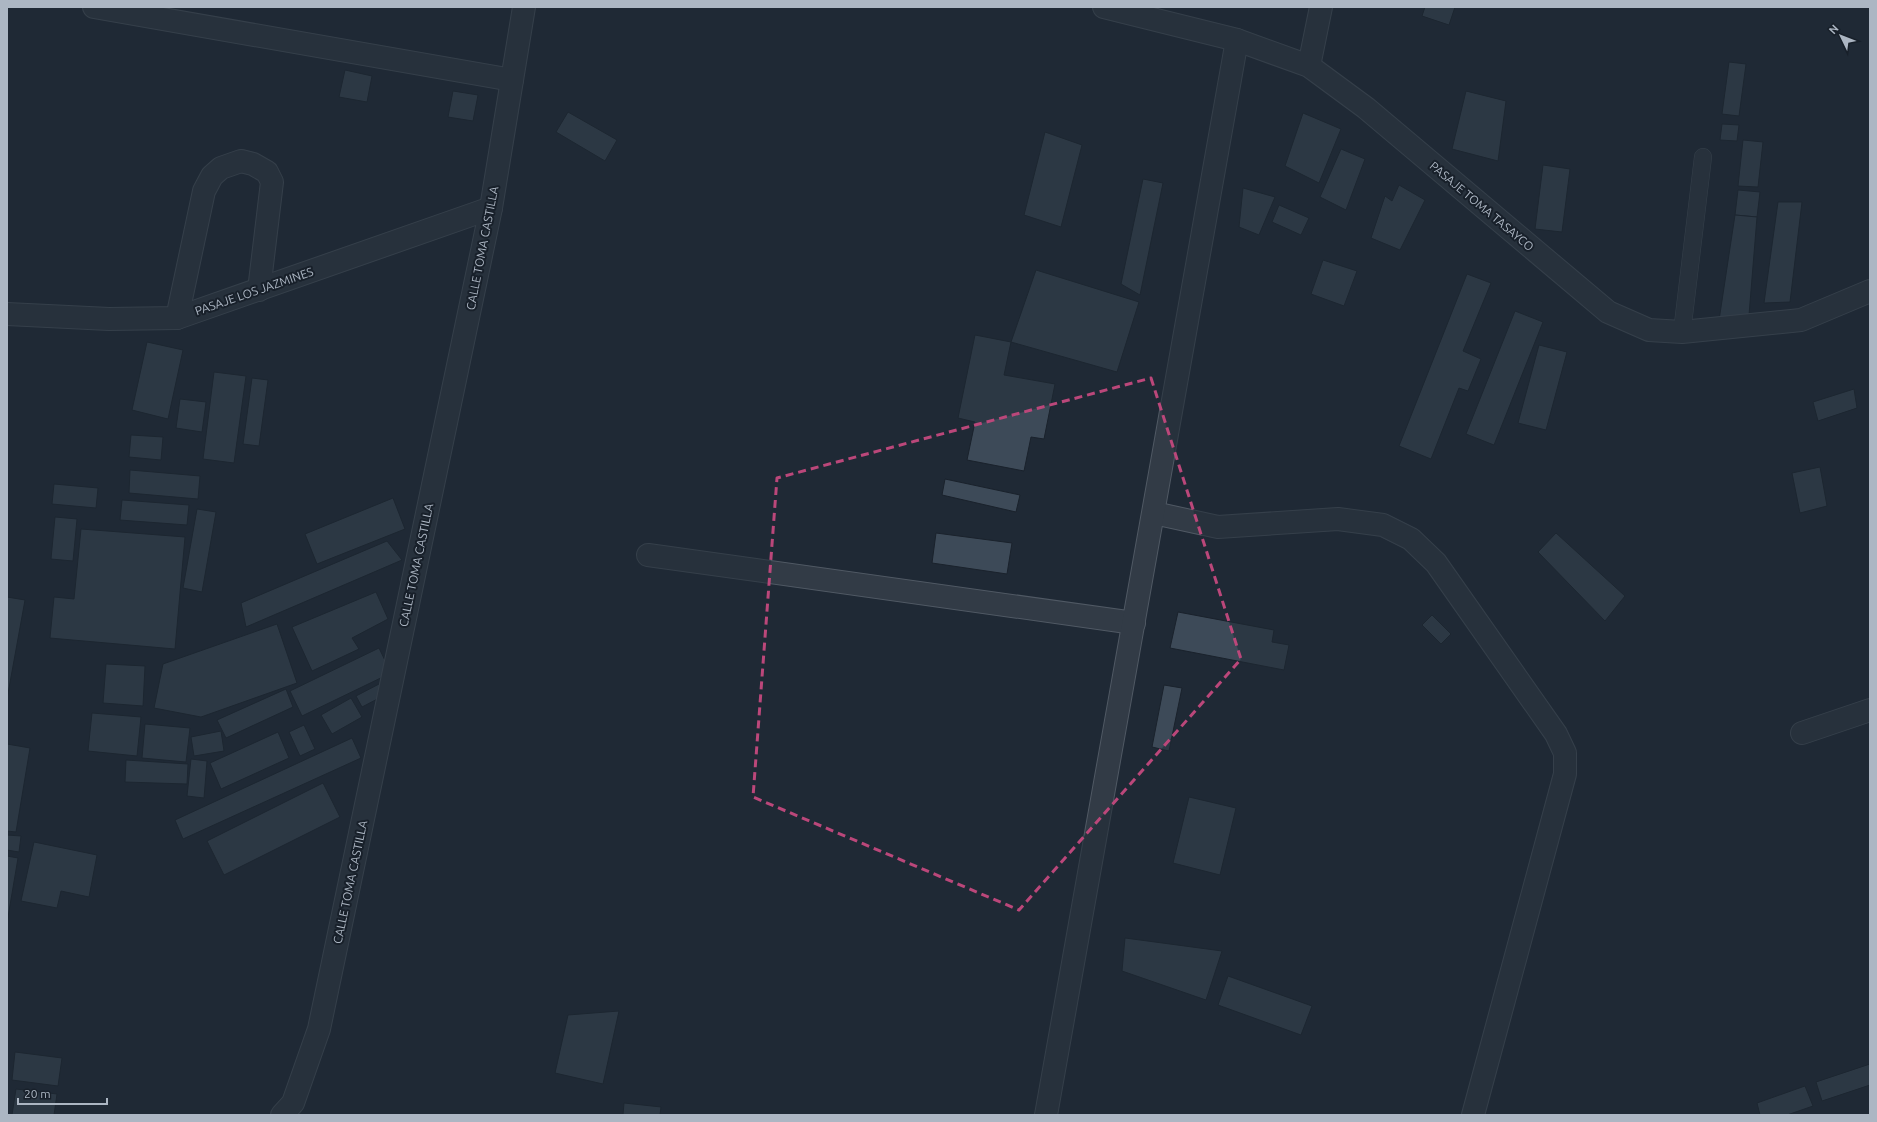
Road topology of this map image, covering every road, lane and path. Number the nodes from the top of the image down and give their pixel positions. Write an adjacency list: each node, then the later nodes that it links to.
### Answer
1 (94, 7): 5 (street)
2 (524, 7): 8 (street, CALLE TOMA CASTILLA)
3 (1104, 7): 6 (street, PASAJE TOMA TASAYCO)
4 (1321, 7): 7 (street)
5 (116, 8): 8 (street)
6 (1237, 40): 7 (street, PASAJE TOMA TASAYCO); 16 (street)
7 (1309, 66): 15 (street, PASAJE TOMA TASAYCO)
8 (512, 80): 10 (street, CALLE TOMA CASTILLA)
9 (1703, 157): 15 (lane)
10 (491, 208): 11 (street, PASAJE LOS JAZMINES); 21 (street, CALLE TOMA CASTILLA)
11 (259, 290): 14 (street, PASAJE LOS JAZMINES); 14 (street)
12 (1870, 291): 15 (street, PASAJE TOMA TASAYCO)
13 (7, 314): 14 (street, PASAJE LOS JAZMINES)
14 (177, 318)
15 (1682, 332)
16 (1154, 513): 18 (street); 23 (street)
17 (648, 555): 18 (street)
18 (1134, 623): 22 (street)
19 (1870, 710): 20 (street)
20 (1802, 733)
21 (282, 1115)
22 (1046, 1115)
23 (1473, 1115)

